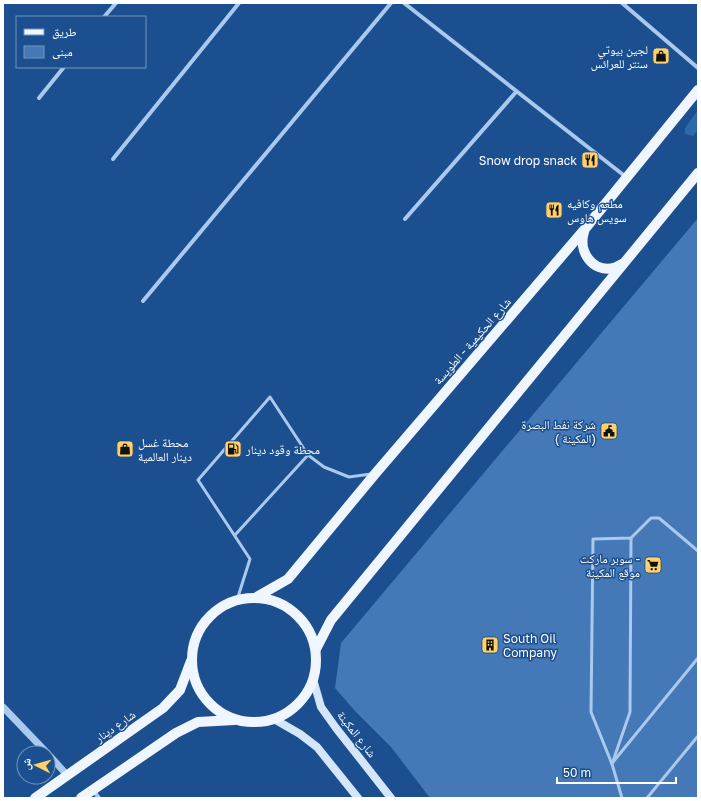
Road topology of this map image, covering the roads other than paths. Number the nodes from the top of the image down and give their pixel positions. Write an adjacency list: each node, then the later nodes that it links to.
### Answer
1 (116, 3): 6 (street)
2 (239, 3): 12 (street)
3 (391, 3): 18 (street)
4 (404, 3): 10 (street)
5 (622, 3): 8 (street)
6 (105, 16)
7 (63, 68): 11 (street)
8 (698, 68)
9 (698, 90): 14 (main road, شارع الحكيمية - الطويسة)
10 (516, 92): 14 (street); 15 (street)
11 (39, 98)
12 (113, 159)
13 (698, 173): 17 (main road)
14 (626, 177): 16 (main road, شارع الحكيمية - الطويسة)
15 (405, 220)
16 (584, 230): 17 (main road); 20 (main road, شارع الحكيمية - الطويسة)
17 (622, 264): 26 (main road)
18 (143, 301)
19 (308, 456): 20 (lane); 21 (lane); 21 (lane)
20 (375, 474): 24 (main road, شارع الحكيمية - الطويسة)
21 (235, 535): 25 (lane)
22 (631, 538): 23 (lane); 36 (lane); 36 (lane)
23 (698, 552)
24 (255, 598): 25 (main road); 26 (main road)
25 (237, 600): 28 (main road)
26 (316, 649): 29 (main road)
27 (698, 658): 36 (lane)
28 (192, 659): 32 (main road); 37 (main road, شارع دينار)
29 (313, 679): 31 (main road); 43 (main road, شارع المكينة)
30 (3, 707): 34 (street)
31 (274, 719): 32 (main road); 42 (main road)
32 (236, 720): 38 (main road)
33 (698, 736): 45 (lane)
34 (39, 745)
35 (56, 763): 37 (street)
36 (612, 764): 44 (lane)
37 (68, 776): 39 (main road, شارع دينار)
38 (93, 794): 40 (main road); 41 (street)
39 (35, 798)
40 (81, 798)
41 (99, 798)
42 (358, 798)
43 (392, 798)
44 (622, 798)
45 (647, 798)

